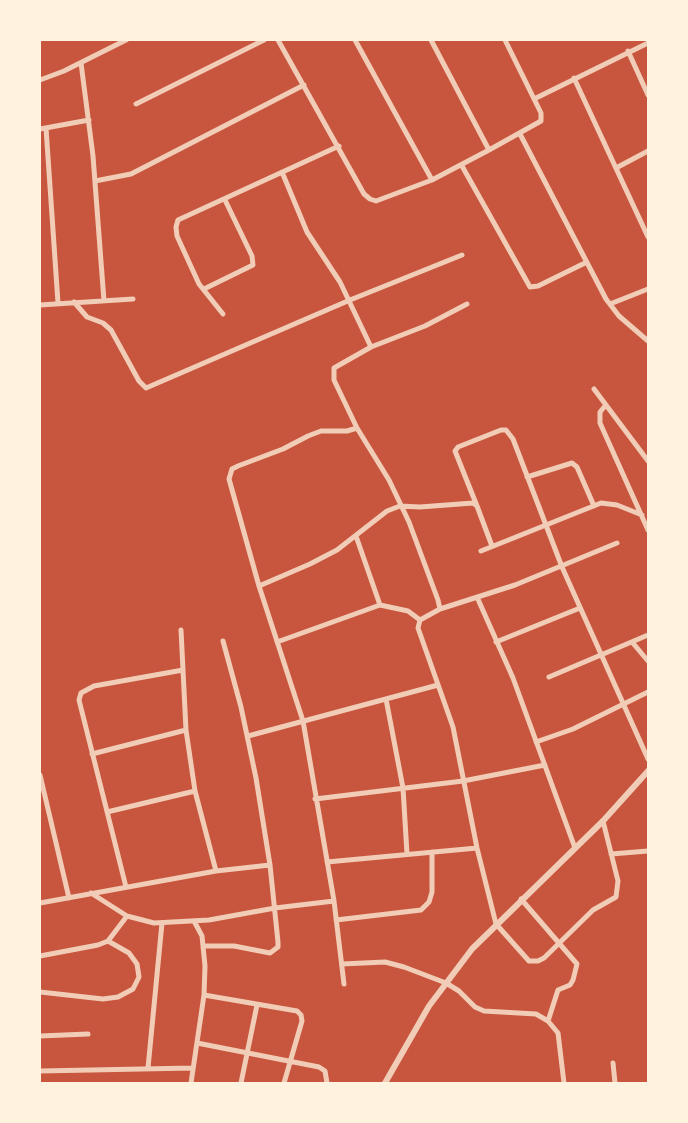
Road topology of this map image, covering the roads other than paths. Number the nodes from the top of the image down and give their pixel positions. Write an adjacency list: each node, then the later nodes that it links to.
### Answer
1 (126, 40): 9 (street)
2 (264, 40): 15 (street)
3 (278, 40): 12 (street)
4 (354, 40): 25 (street)
5 (431, 40): 20 (street)
6 (505, 40): 14 (street)
7 (648, 42): 8 (street)
8 (628, 51): 10 (street); 13 (street)
9 (81, 63): 11 (street); 16 (street)
10 (574, 78): 14 (street); 23 (street)
11 (40, 80)
12 (304, 85): 19 (street); 26 (street)
13 (648, 94)
14 (534, 99): 18 (street)
15 (136, 104)
16 (89, 120): 17 (street); 26 (street)
17 (43, 128): 37 (street)
18 (520, 134): 20 (street); 30 (street)
19 (339, 146): 24 (street); 25 (street)
20 (489, 150): 22 (street)
21 (648, 152): 23 (street)
22 (462, 166): 25 (street); 30 (street)
23 (616, 168): 28 (street)
24 (282, 172): 27 (street); 34 (street)
25 (432, 180)
26 (95, 181): 35 (street)
27 (225, 200): 31 (street); 31 (street)
28 (648, 236)
29 (462, 255): 34 (street)
30 (587, 262): 39 (street)
31 (204, 289): 41 (street)
32 (648, 289): 39 (street)
33 (133, 299): 35 (street)
34 (350, 300): 36 (street); 43 (street)
35 (104, 301): 36 (street)
36 (74, 302): 37 (street)
37 (58, 303): 40 (street)
38 (467, 304): 43 (street)
39 (610, 304): 42 (street)
40 (40, 305)
41 (223, 314)
42 (648, 341)
43 (371, 348): 46 (street)
44 (594, 389): 45 (street)
45 (605, 406): 47 (street); 52 (street)
46 (358, 428): 49 (street); 60 (street)
47 (648, 462)
48 (527, 477): 50 (street); 51 (street); 53 (street)
49 (400, 506): 50 (street); 55 (street); 64 (street)
50 (477, 506): 57 (street)
51 (594, 506): 52 (street); 53 (street)
52 (642, 515): 54 (street)
53 (547, 526): 57 (street); 59 (street)
54 (648, 530)
55 (356, 536): 60 (street); 62 (street)
56 (617, 543): 59 (street)
57 (492, 546): 58 (street)
58 (481, 551)
59 (562, 567): 61 (street); 63 (street)
60 (259, 586): 69 (street)
61 (477, 597): 64 (street); 70 (street)
62 (380, 605): 65 (street); 69 (street)
63 (580, 608): 70 (street); 72 (street)
64 (440, 609): 65 (street)
65 (420, 620): 76 (street)
66 (181, 630): 74 (street)
67 (648, 635): 71 (street)
68 (223, 641): 82 (street)
69 (277, 642): 80 (street)
70 (496, 642): 83 (street)
71 (632, 642): 72 (street); 73 (street)
72 (602, 655): 75 (street); 79 (street)
73 (648, 661)
74 (183, 670): 81 (street); 84 (street)
75 (549, 676)
76 (438, 685): 78 (street); 89 (street)
77 (648, 692): 79 (street)
78 (386, 699): 80 (street); 90 (street)
79 (625, 704): 83 (street); 85 (street)
80 (303, 721): 82 (street); 92 (street)
81 (186, 730): 84 (street); 91 (street)
82 (248, 736): 102 (street)
83 (536, 742): 86 (street)
84 (92, 754): 93 (street)
85 (648, 759)
86 (545, 765): 89 (street); 96 (street)
87 (40, 775): 106 (street)
88 (647, 775): 94 (street)
89 (463, 781): 90 (street); 95 (street)
90 (403, 788): 92 (street); 99 (street)
91 (195, 791): 93 (street); 103 (street)
92 (315, 799): 101 (street)
93 (106, 812): 104 (street)
94 (603, 820): 96 (street); 100 (street)
95 (477, 848): 98 (street); 115 (street)
96 (575, 848): 107 (street)
97 (648, 851): 100 (street)
98 (432, 852): 99 (street); 112 (street)
99 (408, 854): 101 (street)
100 (612, 854): 117 (street)
101 (327, 862): 108 (street)
102 (270, 865): 103 (street); 110 (street)
103 (216, 871): 104 (street)
104 (126, 887): 105 (street)
105 (92, 893): 106 (street); 111 (street)
106 (69, 898): 109 (street)
107 (522, 898): 115 (street); 117 (street)
108 (334, 901): 110 (street); 112 (street)
109 (40, 903)
110 (275, 908): 113 (street); 118 (street)
111 (127, 916): 114 (street); 116 (street)
112 (336, 920): 120 (street)
113 (194, 921): 114 (street); 118 (street)
114 (162, 923): 133 (street)
115 (496, 924): 117 (street); 121 (street)
116 (108, 941): 119 (street); 123 (street)
117 (560, 942): 126 (street)
118 (204, 946): 124 (street)
119 (40, 956)
120 (342, 964): 121 (street); 122 (street)
121 (446, 983): 126 (street); 140 (street)
122 (344, 984)
123 (40, 992)
124 (204, 995): 125 (street); 129 (street)
125 (257, 1005): 130 (street); 131 (street)
126 (548, 1021): 141 (street)
127 (88, 1034): 128 (street)
128 (40, 1036)
129 (197, 1043): 130 (street); 134 (street)
130 (248, 1052): 131 (street); 137 (street)
131 (290, 1061): 138 (street); 139 (street)
132 (613, 1063): 142 (street)
133 (148, 1068): 134 (street); 135 (street)
134 (193, 1068): 136 (street)
135 (40, 1071)
136 (191, 1083)
137 (241, 1083)
138 (284, 1083)
139 (327, 1083)
140 (385, 1083)
141 (564, 1083)
142 (615, 1083)

